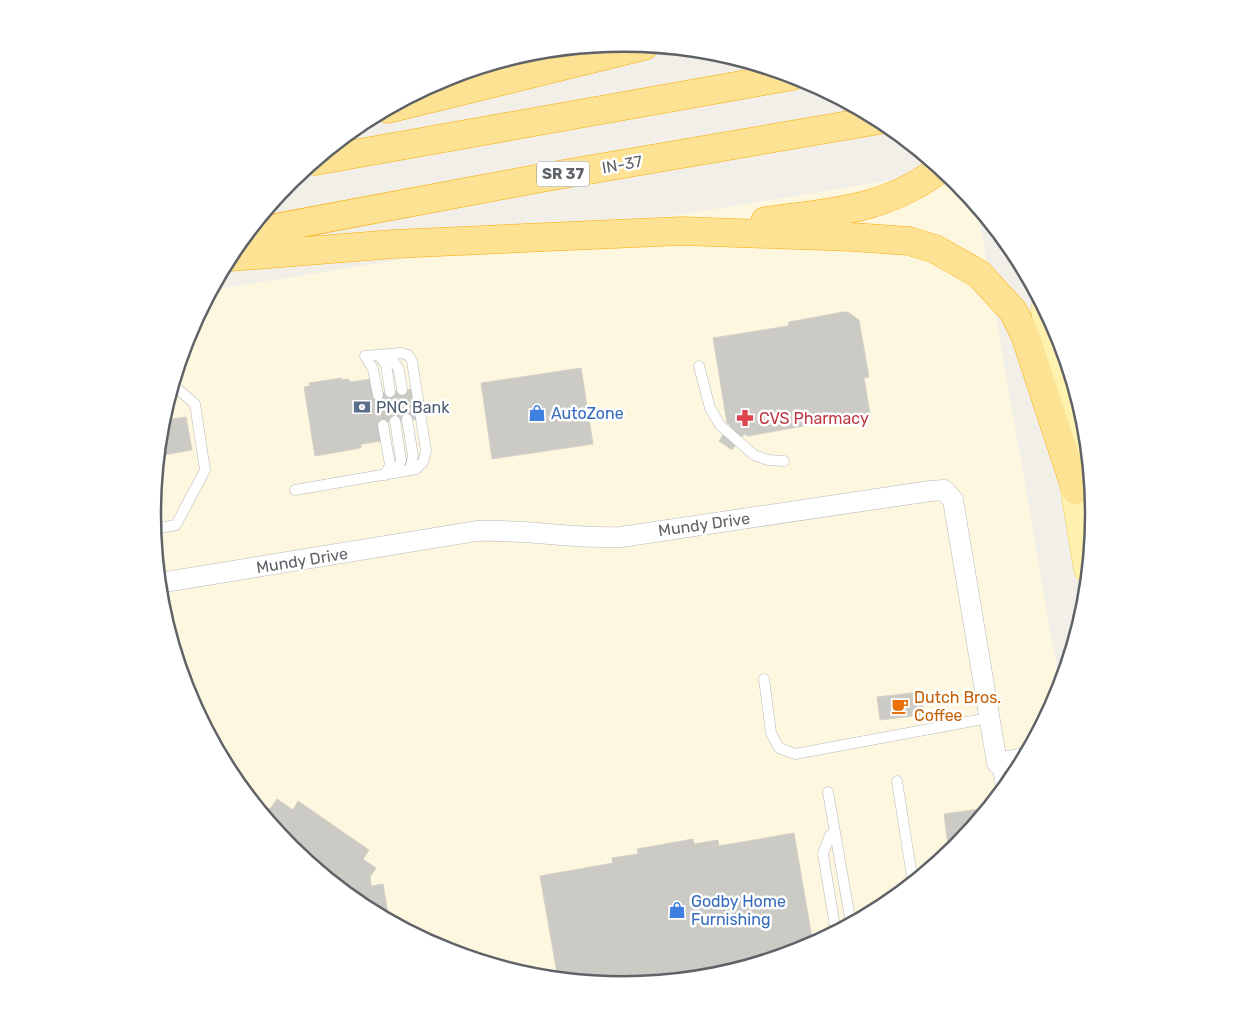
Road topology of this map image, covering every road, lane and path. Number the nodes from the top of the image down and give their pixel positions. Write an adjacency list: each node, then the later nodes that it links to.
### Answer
1 (619, 52): 3 (highway)
2 (776, 79): 5 (highway)
3 (414, 103)
4 (867, 122): 7 (highway, IN-37 / SR 37)
5 (329, 159)
6 (934, 173): 8 (highway)
7 (258, 231)
8 (682, 231): 9 (highway); 26 (highway)
9 (240, 256)
10 (1050, 337): 26 (main road)
11 (390, 354): 12 (lane); 15 (lane); 22 (lane)
12 (378, 355): 16 (lane); 17 (lane)
13 (698, 366): 21 (lane)
14 (179, 390): 27 (lane)
15 (402, 390)
16 (390, 392)
17 (378, 395)
18 (407, 419): 22 (lane)
19 (395, 421): 23 (lane)
20 (383, 425): 24 (lane)
21 (784, 461)
22 (410, 470): 23 (lane)
23 (396, 473): 24 (lane)
24 (385, 475): 25 (lane)
25 (295, 490)
26 (1076, 490): 28 (main road)
27 (161, 528)
28 (1084, 543)
29 (166, 583): 31 (street, Mundy Drive)
30 (764, 679): 31 (lane)
31 (990, 718): 33 (street, Mundy Drive)
32 (1014, 760): 33 (street)
33 (997, 763): 35 (lane)
34 (897, 781): 38 (lane)
35 (1000, 781)
36 (828, 792): 37 (lane)
37 (835, 832): 39 (lane); 40 (lane)
38 (912, 875)
39 (850, 917)
40 (835, 925)

